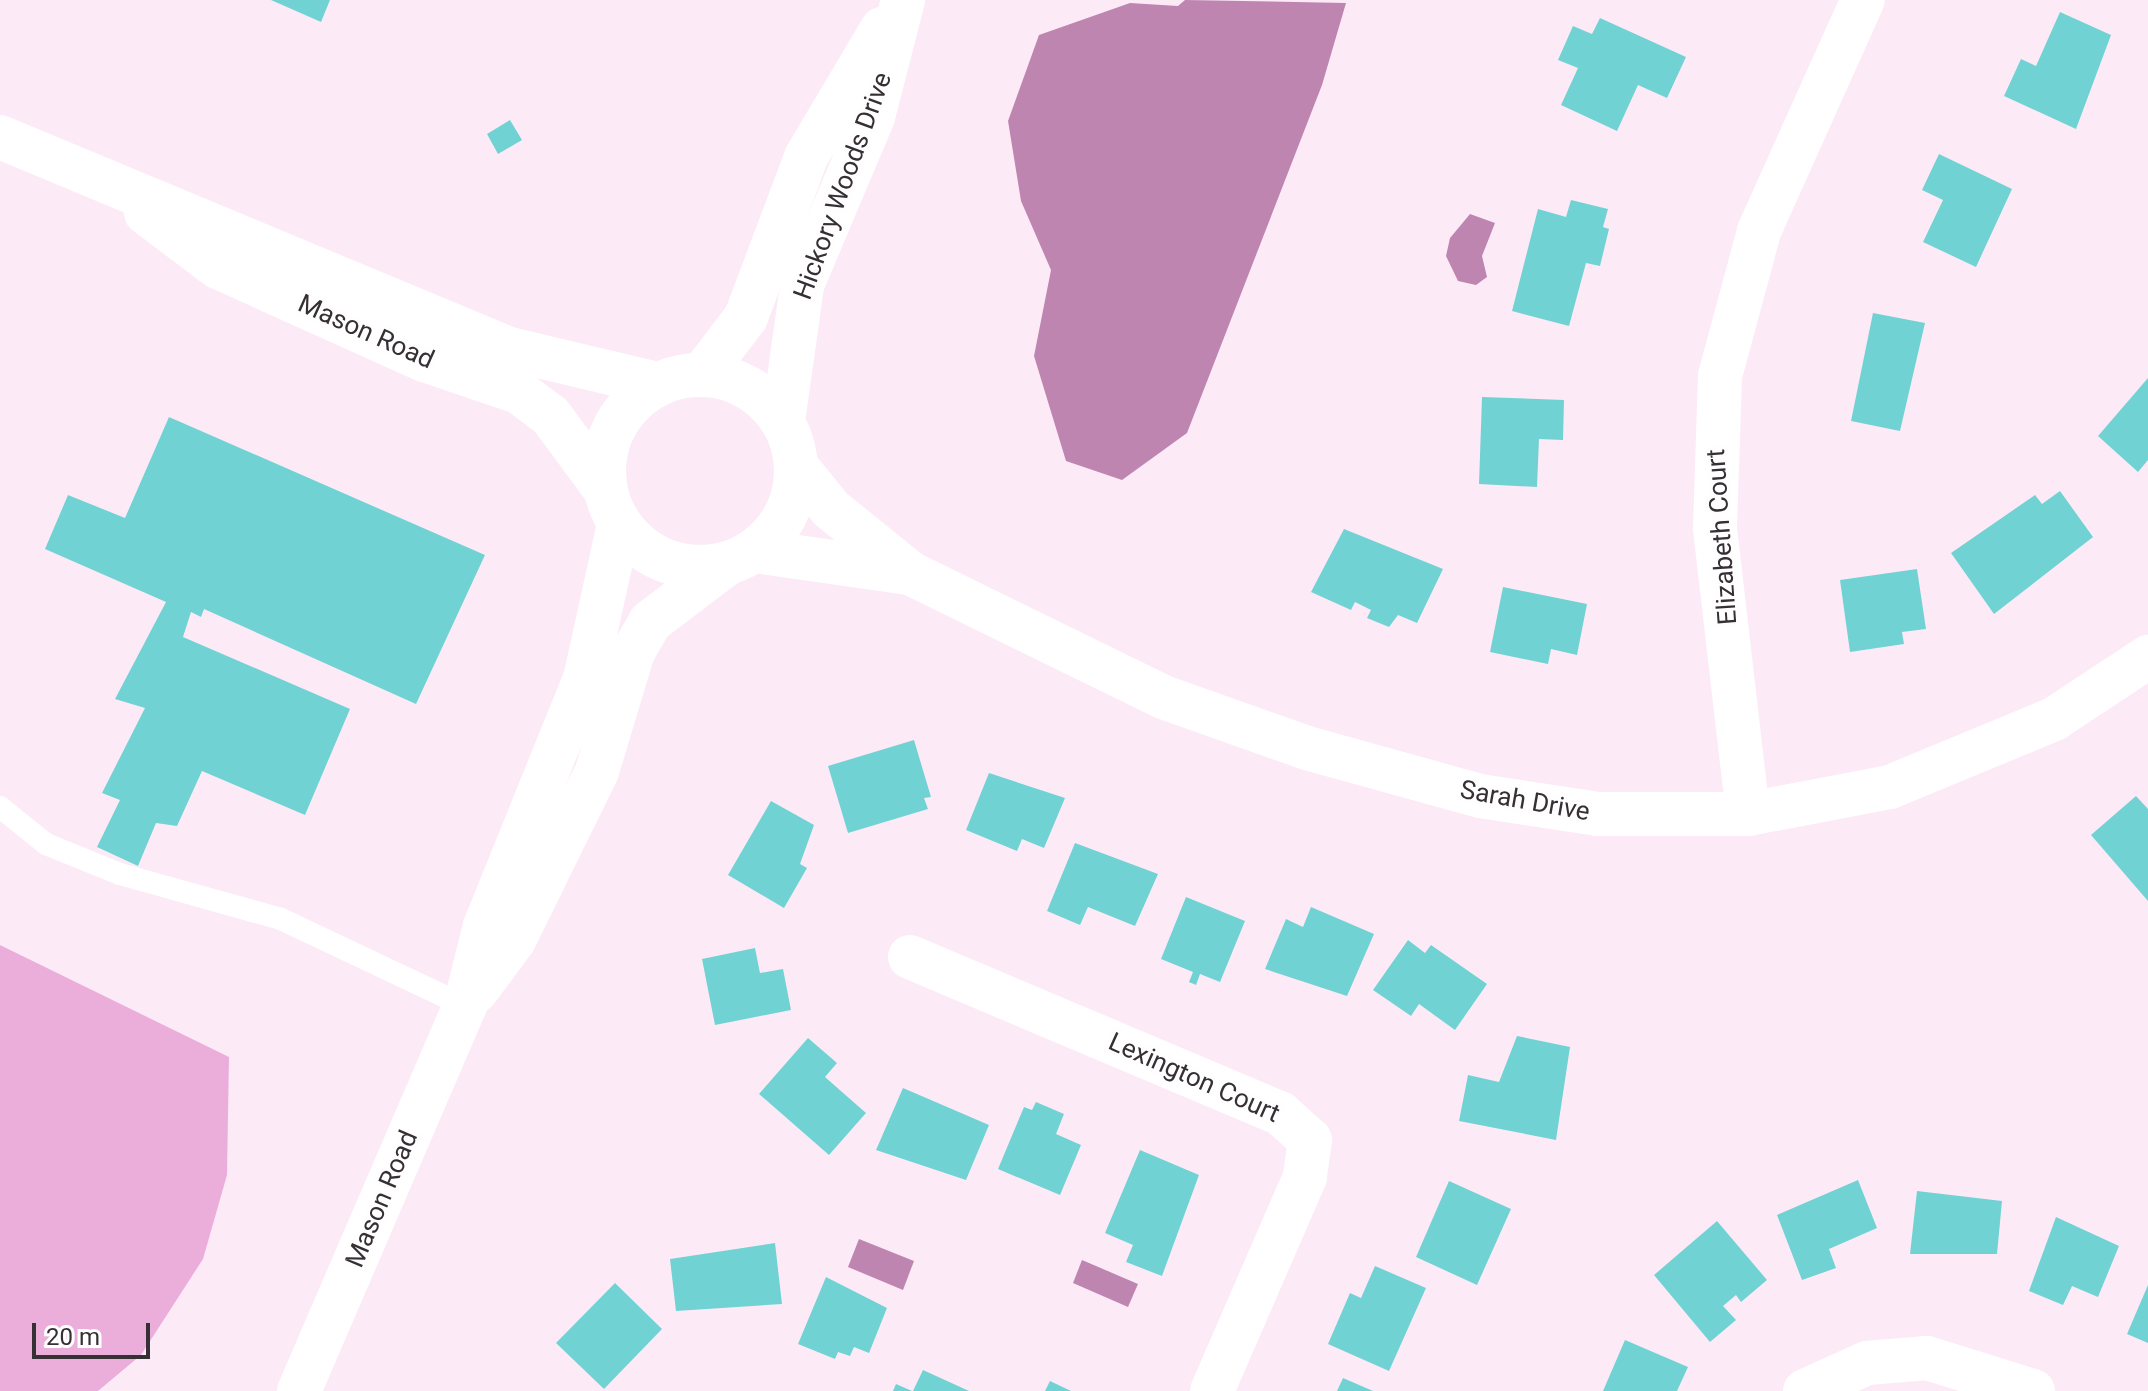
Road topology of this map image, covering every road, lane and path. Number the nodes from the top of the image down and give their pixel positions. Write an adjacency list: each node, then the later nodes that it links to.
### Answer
1 (902, 0): 5 (street, Hickory Woods Drive); 7 (street, Hickory Woods Drive)
2 (1863, 0): 14 (street, Elizabeth Court)
3 (1, 141): 4 (street, Mason Road)
4 (112, 187): 6 (street, Mason Road); 9 (street, Mason Road)
5 (702, 375): 6 (street); 7 (street)
6 (657, 384): 9 (street)
7 (783, 421): 8 (street)
8 (797, 467): 10 (street); 11 (street, Sarah Drive)
9 (611, 506): 10 (street); 16 (street, Mason Road)
10 (740, 558): 11 (street, Sarah Drive); 16 (street, Mason Road)
11 (910, 573): 14 (street, Sarah Drive)
12 (2148, 657): 14 (street, Sarah Drive)
13 (0, 807): 16 (lane)
14 (1748, 814)
15 (910, 957): 18 (street, Lexington Court)
16 (465, 1006): 17 (street, Mason Road)
17 (299, 1391)
18 (1212, 1391)
19 (1805, 1391): 20 (street)
20 (2033, 1391)

